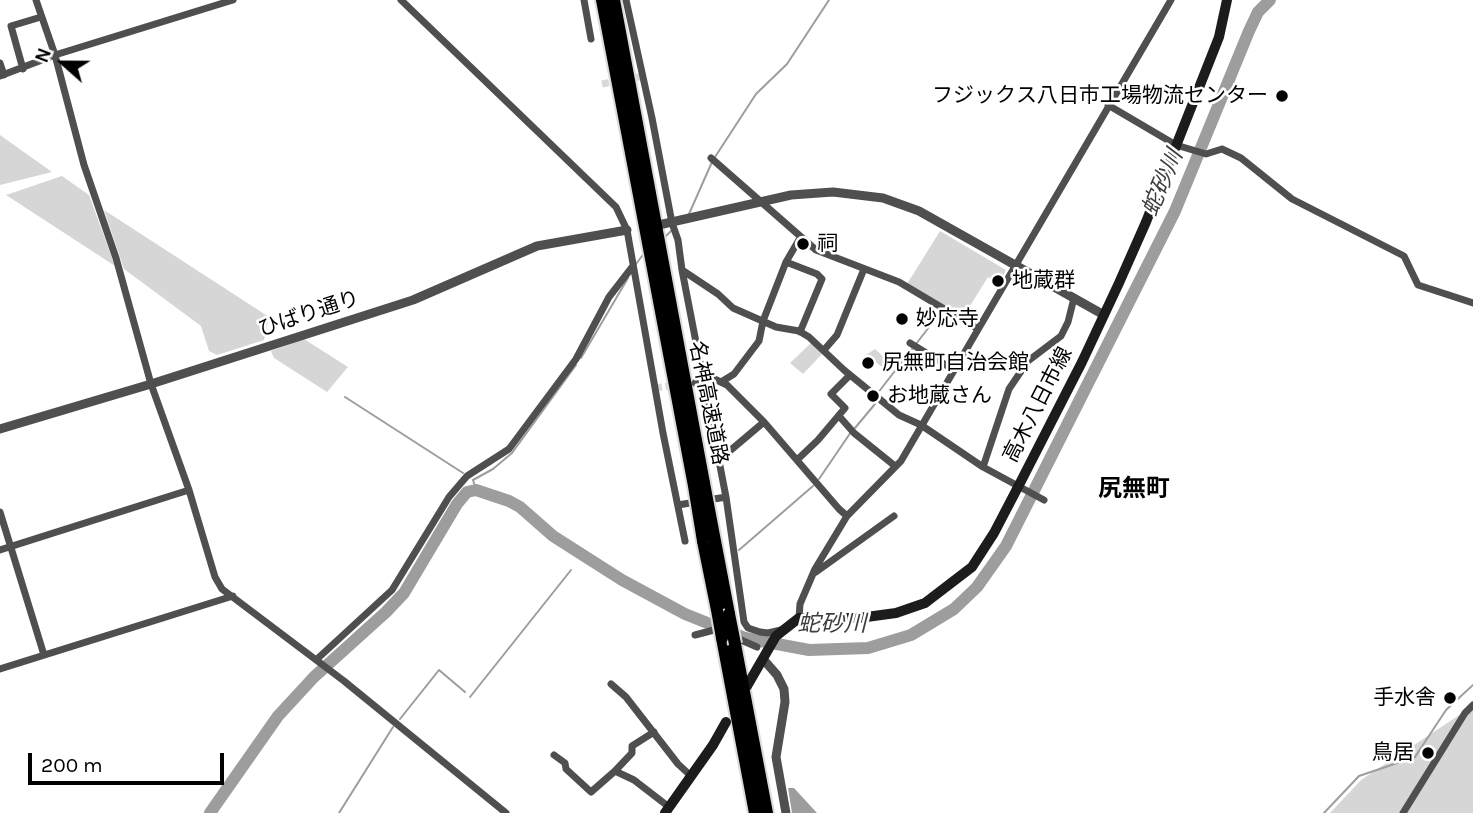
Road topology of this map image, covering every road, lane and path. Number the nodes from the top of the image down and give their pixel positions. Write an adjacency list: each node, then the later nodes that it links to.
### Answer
1 (36, 0): 10 (street)
2 (233, 0): 12 (street)
3 (401, 0): 21 (street)
4 (584, 0): 11 (street)
5 (602, 0): 50 (highway, 名神高速道路)
6 (614, 0): 50 (highway, 名神高速道路)
7 (626, 0): 20 (street)
8 (1171, 0): 16 (street)
9 (1227, 0): 17 (main road, 高木八日市線)
10 (41, 17): 12 (street); 14 (street)
11 (591, 40)
12 (55, 55): 14 (street); 41 (street)
13 (0, 63): 15 (street)
14 (23, 69): 15 (street)
15 (2, 76)
16 (1108, 105): 17 (street); 24 (street)
17 (1181, 146): 29 (street); 30 (main road, 高木八日市線)
18 (711, 158): 19 (street)
19 (760, 201): 20 (street); 22 (street); 24 (street)
20 (667, 224): 27 (street)
21 (626, 230): 25 (street); 41 (street, ひばり通り)
22 (800, 238): 23 (street); 26 (street)
23 (786, 262): 31 (street); 33 (street)
24 (1016, 265): 28 (street); 32 (street)
25 (633, 266): 55 (street); 70 (street)
26 (864, 269): 32 (street); 35 (street)
27 (682, 270): 31 (street); 37 (street)
28 (1074, 298): 30 (street); 49 (street)
29 (1473, 303)
30 (1104, 315): 51 (main road, 高木八日市線)
31 (763, 321): 33 (street); 39 (street)
32 (978, 329): 36 (street)
33 (800, 332): 35 (street)
34 (910, 343): 36 (street)
35 (824, 350): 38 (street)
36 (954, 370): 44 (street)
37 (702, 373): 39 (street); 40 (street); 46 (street)
38 (850, 375): 42 (street); 44 (street)
39 (721, 382): 43 (street)
40 (695, 383)
41 (151, 384): 45 (street, ひばり通り); 52 (street)
42 (839, 416): 47 (street); 48 (street)
43 (764, 422): 46 (street); 47 (street)
44 (921, 425): 48 (street); 49 (street)
45 (0, 429)
46 (719, 460): 53 (street)
47 (797, 460): 57 (street)
48 (895, 466): 57 (street)
49 (984, 467): 51 (street)
50 (699, 484): 64 (highway, 名神高速道路, bridge)
51 (1018, 487): 54 (street); 65 (main road, 高木八日市線)
52 (188, 490): 60 (street); 63 (street)
53 (726, 497): 55 (street); 66 (street)
54 (1044, 500)
55 (678, 505): 59 (street)
56 (0, 512): 60 (street)
57 (847, 516): 62 (street)
58 (894, 516): 62 (street)
59 (685, 541)
60 (11, 547): 61 (street); 69 (street)
61 (0, 550)
62 (813, 574): 65 (street)
63 (233, 596): 69 (street); 70 (street)
64 (723, 612): 83 (highway, 名神高速道路, bridge); 84 (highway, 名神高速道路, bridge)
65 (799, 618): 66 (main road)
66 (779, 633): 71 (main road)
67 (695, 635): 68 (street)
68 (757, 647)
69 (44, 655): 72 (street)
70 (314, 658): 82 (street)
71 (763, 659): 74 (main road); 85 (street)
72 (0, 669)
73 (611, 684): 77 (street)
74 (747, 686)
75 (1473, 705): 86 (street)
76 (726, 722): 80 (main road)
77 (654, 732): 79 (street); 80 (street)
78 (554, 755): 79 (street)
79 (615, 771): 81 (street)
80 (691, 776): 81 (main road)
81 (667, 810)
82 (506, 813)
83 (755, 813)
84 (767, 813)
85 (786, 813)
86 (1403, 813)

